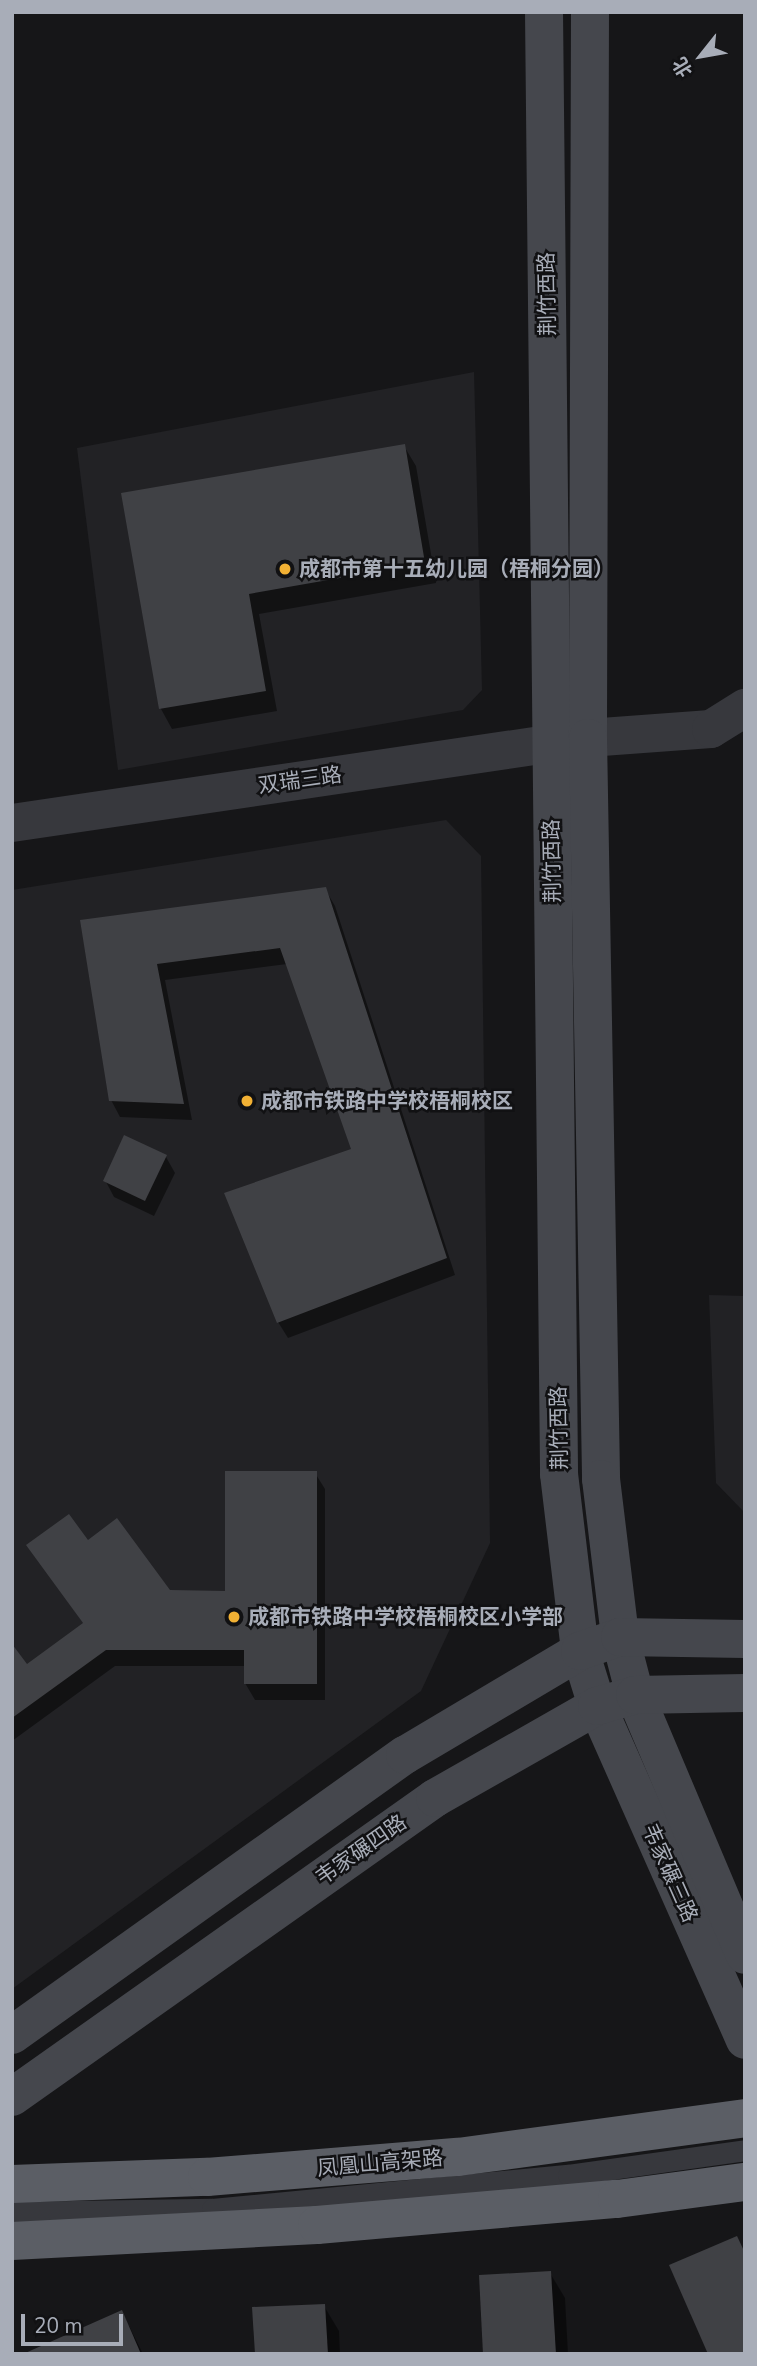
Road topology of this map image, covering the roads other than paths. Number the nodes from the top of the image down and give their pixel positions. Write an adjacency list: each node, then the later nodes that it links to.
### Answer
1 (544, 12): 5 (main road, 荆竹西路)
2 (590, 12): 4 (main road, 荆竹西路)
3 (745, 708): 4 (street, 双瑞三路)
4 (588, 738): 5 (street, 双瑞三路); 7 (main road, 荆竹西路)
5 (551, 744): 6 (street, 双瑞三路); 9 (main road, 荆竹西路)
6 (12, 823)
7 (620, 1637): 8 (main road); 9 (main road); 11 (main road, 韦家碾三路)
8 (745, 1639)
9 (580, 1651): 12 (main road, 荆竹西路); 14 (main road)
10 (745, 1693): 11 (main road, 韦家碾四路)
11 (635, 1695): 12 (main road, 韦家碾四路); 13 (main road, 韦家碾三路)
12 (597, 1706): 15 (main road, 韦家碾三路); 16 (main road, 韦家碾四路)
13 (745, 1955)
14 (12, 2035)
15 (745, 2040)
16 (12, 2097)
17 (745, 2119): 20 (highway, 凤凰山高架路)
18 (745, 2150): 21 (lane)
19 (745, 2182): 22 (highway)
20 (12, 2184)
21 (12, 2212)
22 (12, 2241)

